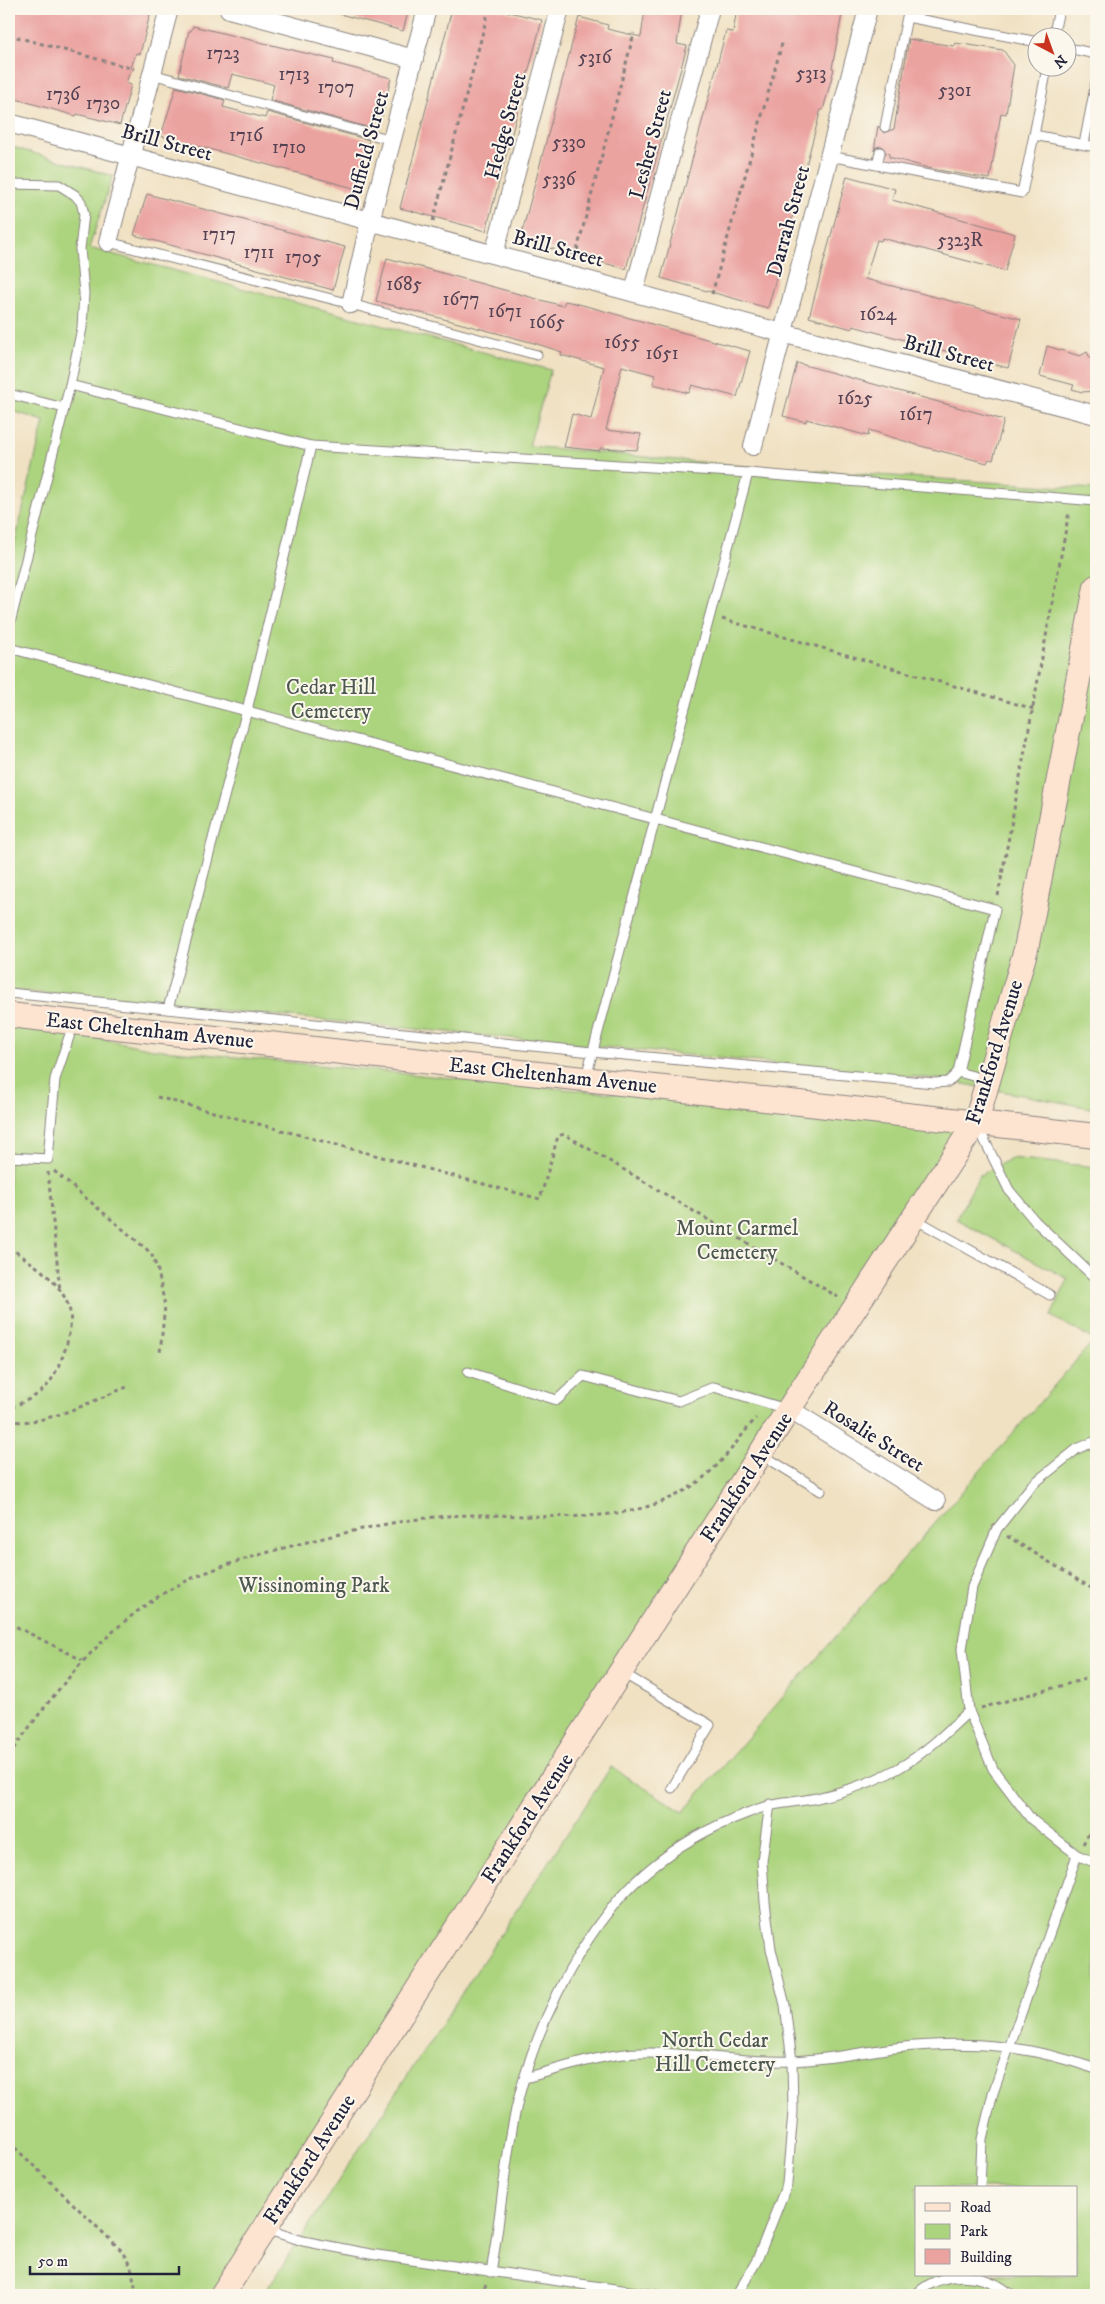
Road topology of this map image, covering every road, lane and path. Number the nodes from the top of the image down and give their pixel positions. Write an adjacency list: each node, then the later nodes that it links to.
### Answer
1 (169, 9): 17 (street)
2 (229, 9): 16 (street)
3 (427, 9): 16 (street, Duffield Street)
4 (489, 9): 32 (path)
5 (560, 9): 34 (street, Hedge Street)
6 (710, 9): 36 (street, Lesher Street)
7 (868, 9): 28 (street, Darrah Street)
8 (1059, 9): 9 (lane)
9 (1055, 28)
10 (634, 33): 35 (path)
11 (9, 35): 17 (path)
12 (783, 40): 38 (path)
13 (1028, 40): 21 (lane)
14 (1078, 50): 15 (lane)
15 (1096, 54)
16 (414, 58): 23 (street, Duffield Street)
17 (152, 74): 23 (lane); 27 (street)
18 (1045, 78): 22 (lane)
19 (1096, 82): 24 (lane)
20 (9, 123): 27 (street, Brill Street)
21 (885, 127)
22 (1034, 135): 24 (lane); 29 (lane)
23 (392, 140): 31 (street, Duffield Street)
24 (1084, 144): 25 (lane)
25 (1096, 147)
26 (880, 152): 29 (lane)
27 (130, 155): 31 (street, Brill Street); 33 (street)
28 (829, 156): 29 (lane); 39 (street, Darrah Street)
29 (878, 166)
30 (9, 184): 41 (lane)
31 (370, 221): 32 (street, Brill Street); 37 (street, Duffield Street)
32 (429, 237): 34 (street, Brill Street)
33 (108, 242): 37 (lane)
34 (494, 254): 35 (street, Brill Street)
35 (570, 274): 36 (street, Brill Street)
36 (634, 291): 38 (street, Brill Street)
37 (351, 304): 40 (lane)
38 (707, 312): 39 (street, Brill Street)
39 (782, 333): 44 (street, Brill Street); 46 (street, Darrah Street)
40 (537, 355)
41 (70, 385): 43 (lane); 45 (lane)
42 (9, 394): 43 (lane)
43 (64, 408): 52 (lane)
44 (1096, 415)
45 (311, 446): 47 (lane); 55 (lane)
46 (753, 446)
47 (748, 473): 48 (lane); 51 (lane)
48 (1096, 501)
49 (1068, 514): 54 (path)
50 (1096, 587): 65 (main road, Frankford Avenue)
51 (710, 616): 54 (path); 56 (lane)
52 (9, 627)
53 (9, 648): 55 (lane)
54 (1034, 708): 57 (path)
55 (246, 710): 56 (lane); 59 (lane)
56 (655, 818): 57 (lane); 62 (lane)
57 (995, 909): 63 (lane)
58 (9, 993): 59 (lane)
59 (168, 1009): 62 (lane)
60 (9, 1014): 61 (main road, East Cheltenham Avenue)
61 (75, 1022): 64 (main road, East Cheltenham Avenue); 69 (lane)
62 (592, 1052): 63 (lane); 64 (lane)
63 (958, 1072): 65 (lane)
64 (585, 1079): 67 (main road, East Cheltenham Avenue)
65 (988, 1080): 67 (main road, Frankford Avenue)
66 (157, 1097): 75 (path)
67 (976, 1122): 68 (main road, East Cheltenham Avenue); 70 (main road, Frankford Avenue); 72 (lane)
68 (1096, 1136)
69 (9, 1157)
70 (914, 1218): 74 (lane); 75 (main road, Frankford Avenue)
71 (9, 1247): 73 (path)
72 (1096, 1279)
73 (60, 1291): 76 (path); 80 (path)
74 (1050, 1295)
75 (856, 1308): 81 (main road, Frankford Avenue)
76 (160, 1353)
77 (468, 1372): 79 (lane)
78 (127, 1387): 82 (path)
79 (765, 1402): 81 (lane); 90 (path)
80 (9, 1409)
81 (789, 1410): 84 (main road, Frankford Avenue); 86 (street, Rosalie Street)
82 (9, 1420)
83 (1096, 1441): 87 (lane)
84 (761, 1454): 85 (lane); 91 (main road, Frankford Avenue)
85 (821, 1491)
86 (936, 1501)
87 (996, 1529): 88 (path); 93 (lane)
88 (1096, 1591)
89 (9, 1623): 90 (path)
90 (82, 1660): 95 (path)
91 (621, 1672): 96 (lane); 107 (main road, Frankford Avenue)
92 (1096, 1676): 93 (path)
93 (969, 1711): 97 (lane); 99 (lane)
94 (9, 1746): 95 (path)
95 (9, 1754)
96 (672, 1788)
97 (770, 1804): 102 (lane); 104 (lane)
98 (1096, 1821): 99 (path)
99 (1077, 1855): 100 (lane); 101 (lane)
100 (1096, 1863)
101 (1011, 2046): 102 (lane); 103 (lane); 106 (lane)
102 (792, 2061): 104 (lane); 113 (lane)
103 (1096, 2069)
104 (525, 2078): 108 (lane)
105 (9, 2142): 110 (path)
106 (980, 2186)
107 (264, 2229): 108 (lane); 111 (main road, Frankford Avenue)
108 (491, 2272): 112 (lane)
109 (973, 2276): 114 (lane); 115 (lane)
110 (136, 2295)
111 (222, 2295)
112 (657, 2295)
113 (736, 2295)
114 (914, 2295)
115 (1012, 2295)

